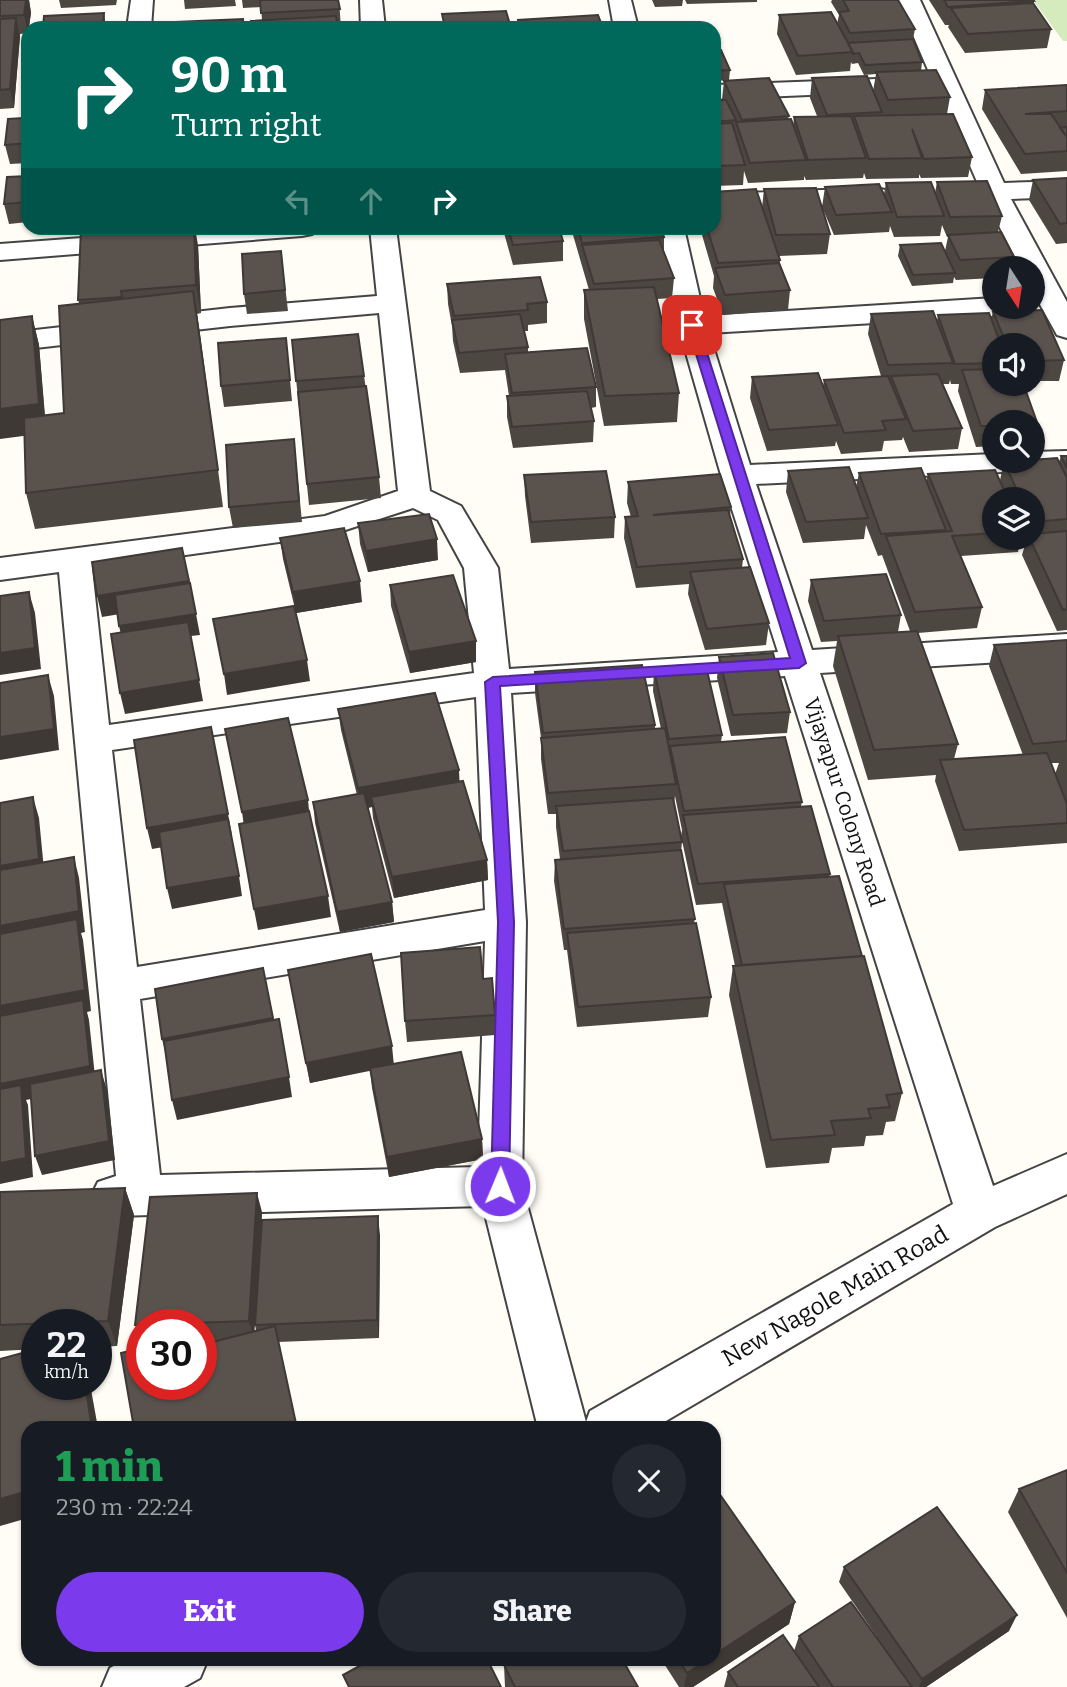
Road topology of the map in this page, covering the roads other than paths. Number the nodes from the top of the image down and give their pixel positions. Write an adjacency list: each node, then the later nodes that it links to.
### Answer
1 (142, 0): 5 (street)
2 (371, 0): 6 (street)
3 (620, 0): 7 (street)
4 (909, 0): 8 (street)
5 (140, 21)
6 (372, 21)
7 (624, 21)
8 (946, 82): 9 (street); 11 (street)
9 (721, 92)
10 (1067, 189): 11 (street)
11 (994, 191): 12 (street); 20 (street)
12 (941, 193)
13 (901, 195): 14 (street)
14 (721, 202)
15 (138, 235): 18 (street)
16 (384, 235): 21 (street)
17 (673, 235): 24 (street, Vijayapur Colony Road)
18 (115, 236): 19 (street)
19 (0, 251)
20 (1022, 256)
21 (391, 303): 26 (street); 29 (street)
22 (1045, 306): 25 (street)
23 (982, 308): 24 (street)
24 (692, 325): 28 (street, Vijayapur Colony Road)
25 (1067, 329)
26 (0, 343)
27 (1067, 460): 28 (street)
28 (737, 475): 33 (street, Vijayapur Colony Road)
29 (415, 496): 30 (street); 34 (street)
30 (74, 559): 31 (street); 35 (street)
31 (0, 569)
32 (1067, 646): 33 (street)
33 (799, 663): 34 (street); 42 (street, Vijayapur Colony Road)
34 (493, 682): 35 (street); 36 (street)
35 (94, 740): 37 (street)
36 (506, 922): 37 (street); 39 (street)
37 (119, 986): 40 (street)
38 (1067, 1172): 42 (street, New Nagole Main Road)
39 (500, 1186): 40 (street); 43 (street)
40 (140, 1194): 41 (street)
41 (70, 1198)
42 (979, 1213): 44 (street, New Nagole Main Road)
43 (562, 1421)
44 (620, 1421)
45 (168, 1666): 46 (street)
46 (129, 1687)

